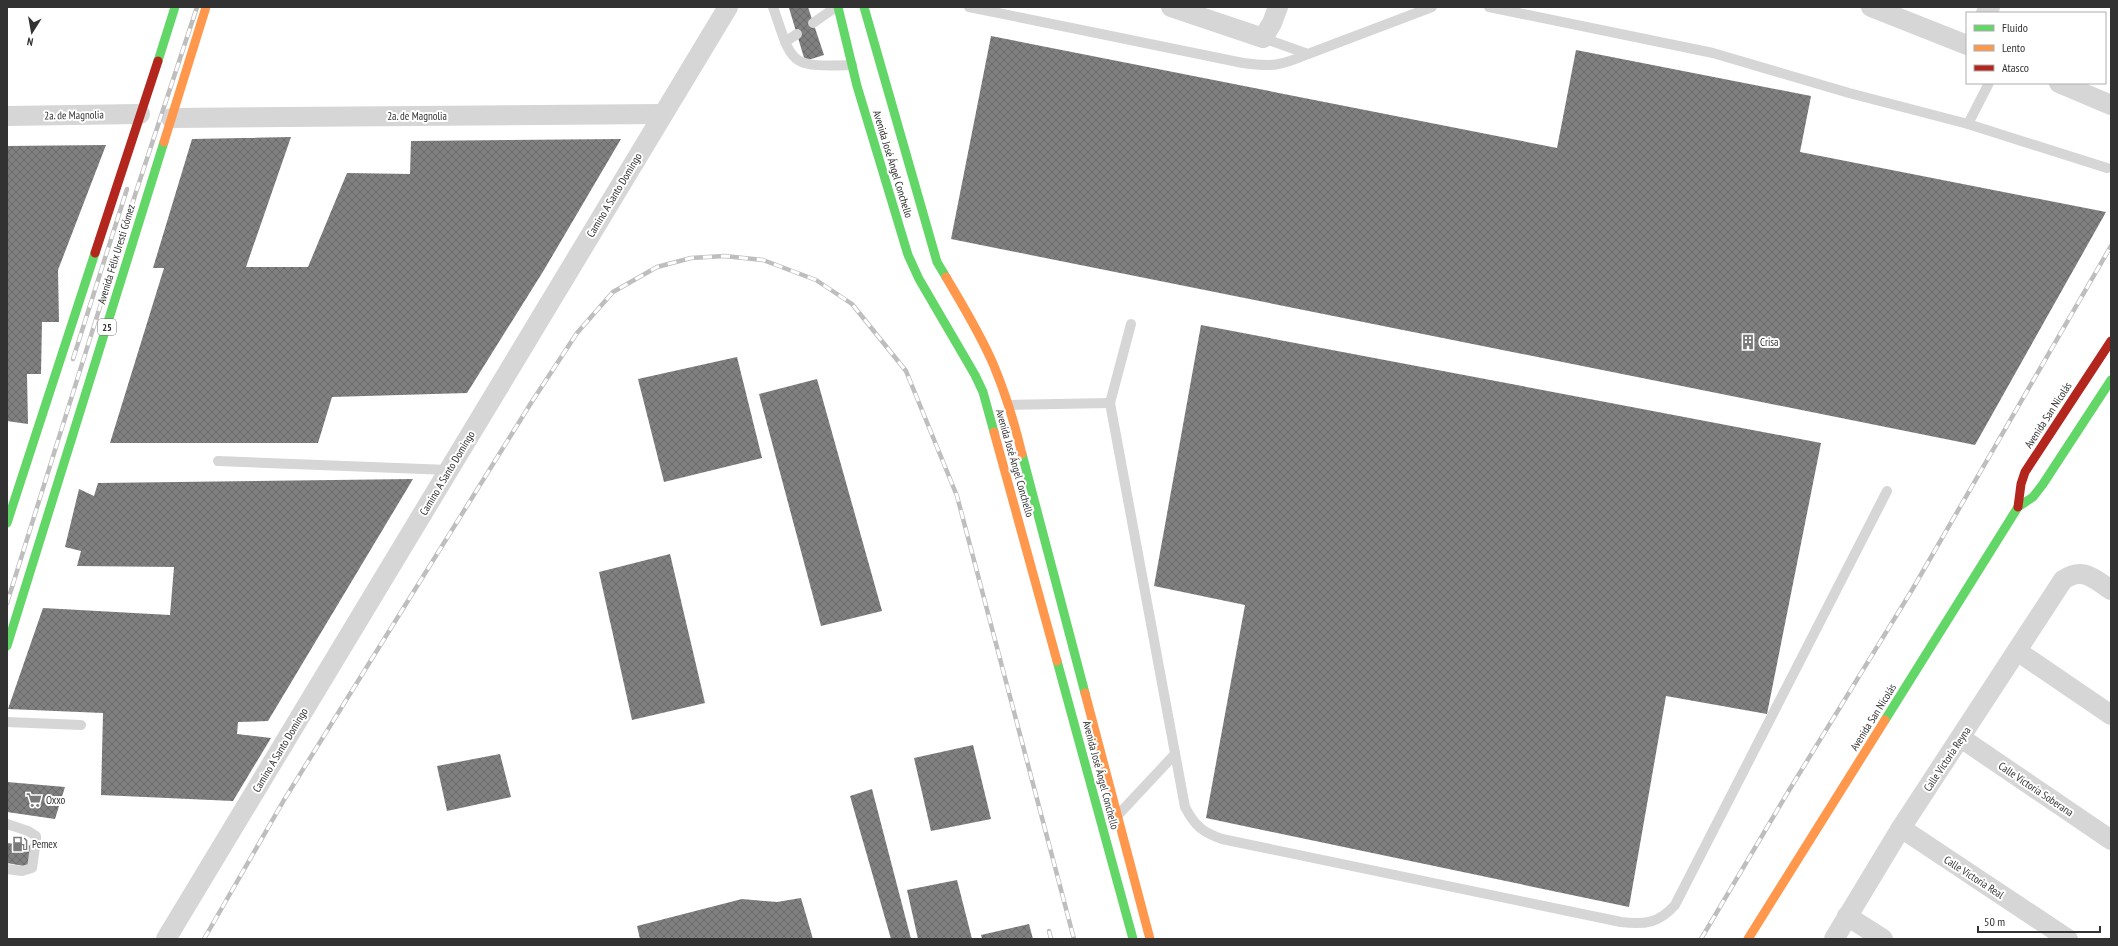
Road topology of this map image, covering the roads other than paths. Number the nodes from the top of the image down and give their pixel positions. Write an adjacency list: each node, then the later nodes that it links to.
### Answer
1 (175, 7): 23 (main road, Avenida Félix Uresti Gómez)
2 (206, 7): 26 (main road, Avenida Félix Uresti Gómez / 25)
3 (728, 7): 24 (street, Camino A Santo Domingo)
4 (773, 7): 16 (lane)
5 (837, 7): 13 (lane); 19 (main road, Avenida José Ángel Conchello)
6 (864, 7): 33 (main road, Avenida José Ángel Conchello)
7 (969, 7): 18 (lane)
8 (1171, 7): 15 (street)
9 (1278, 7): 15 (street)
10 (1432, 7): 18 (lane)
11 (1489, 7): 27 (lane)
12 (1871, 7): 17 (street)
13 (813, 23)
14 (797, 34): 16 (lane)
15 (1263, 38): 18 (lane)
16 (785, 42): 19 (lane)
17 (1966, 44)
18 (1308, 54)
19 (852, 65): 54 (main road, Avenida José Ángel Conchello)
20 (1988, 84): 27 (lane)
21 (2061, 84): 22 (street)
22 (2111, 104)
23 (140, 114): 25 (street, 2a. de Magnolia); 38 (main road, Avenida Félix Uresti Gómez)
24 (662, 114): 26 (street, 2a. de Magnolia); 35 (street, Camino A Santo Domingo)
25 (7, 116)
26 (171, 118): 40 (main road, Avenida Félix Uresti Gómez / 25)
27 (1968, 124): 28 (lane)
28 (2107, 168)
29 (1131, 324): 32 (lane)
30 (2111, 342): 37 (main road, Avenida San Nicolás)
31 (2111, 380): 37 (main road, Avenida San Nicolás)
32 (1110, 404): 33 (lane); 46 (lane)
33 (1009, 405): 47 (main road, Avenida José Ángel Conchello)
34 (218, 461): 35 (lane)
35 (449, 470): 53 (street, Camino A Santo Domingo)
36 (1887, 491): 46 (lane)
37 (2018, 507): 56 (main road, Avenida San Nicolás)
38 (7, 523)
39 (2111, 590): 41 (street, Calle Victoria Reyna)
40 (7, 646)
41 (2017, 651): 42 (street); 45 (street, Calle Victoria Reyna)
42 (2111, 715)
43 (7, 722): 44 (lane)
44 (81, 725)
45 (1961, 738): 49 (street, Calle Victoria Reyna); 50 (street, Calle Victoria Soberana)
46 (1176, 754): 47 (lane)
47 (1117, 816): 55 (main road, Avenida José Ángel Conchello)
48 (7, 824): 51 (lane)
49 (1901, 828): 52 (street, Calle Victoria Reyna); 59 (street, Calle Victoria Real)
50 (2111, 840)
51 (7, 869)
52 (1847, 916): 57 (street, Calle Victoria Reyna); 58 (street)
53 (166, 939)
54 (1133, 939)
55 (1150, 939)
56 (1748, 939)
57 (1834, 939)
58 (1883, 939)
59 (2068, 939)

